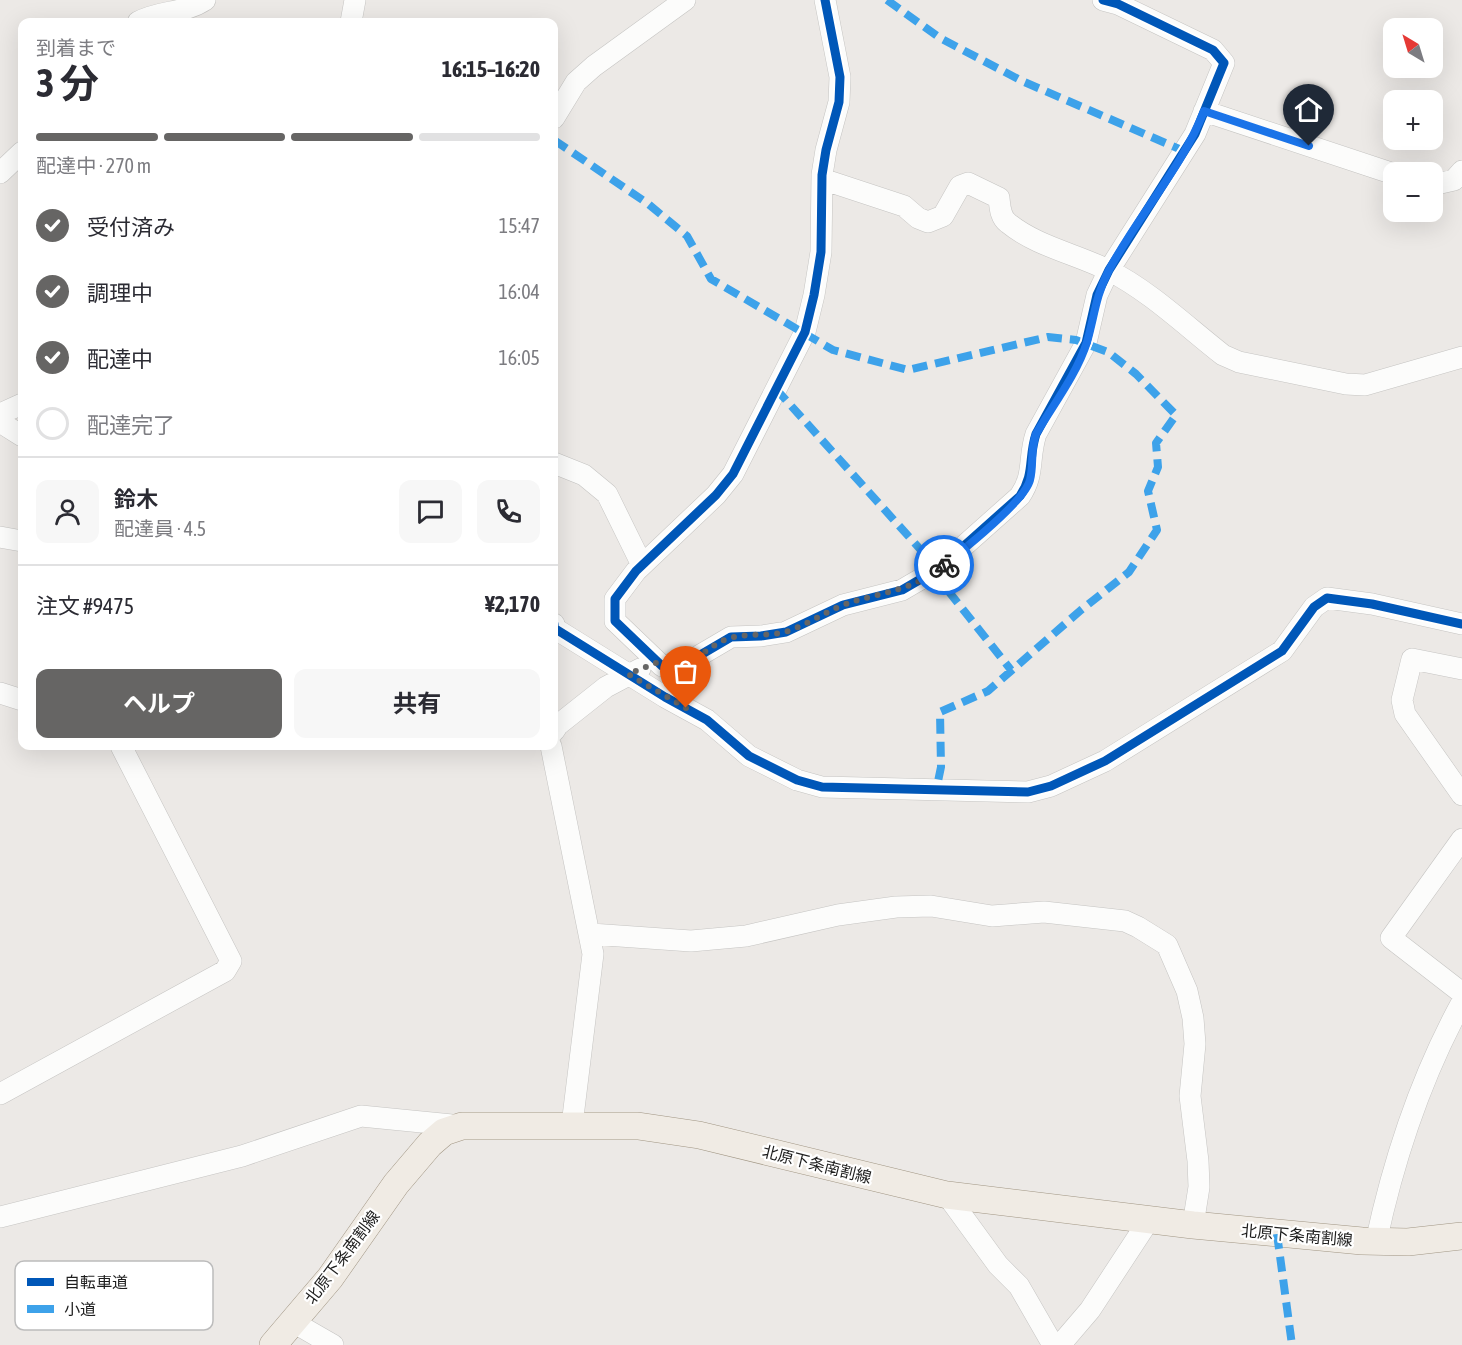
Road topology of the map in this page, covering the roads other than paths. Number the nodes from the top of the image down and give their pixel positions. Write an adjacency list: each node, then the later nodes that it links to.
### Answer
1 (205, 0): 6 (street)
2 (355, 0): 7 (street)
3 (685, 0): 8 (street)
4 (825, 0): 14 (street)
5 (1103, 0): 9 (street)
6 (146, 18)
7 (352, 18)
8 (558, 111)
9 (1204, 111): 11 (street); 16 (street)
10 (18, 156): 13 (street)
11 (1383, 170)
12 (1462, 171): 15 (street)
13 (0, 173)
14 (822, 179): 16 (street); 25 (street)
15 (1443, 182)
16 (1109, 270): 17 (street); 28 (street)
17 (1462, 357)
18 (18, 406): 19 (street)
19 (0, 414)
20 (0, 422): 21 (street)
21 (18, 433)
22 (558, 465): 25 (street)
23 (0, 537): 24 (street)
24 (18, 540)
25 (642, 565): 28 (street)
26 (1462, 624): 30 (street)
27 (558, 630): 30 (street)
28 (656, 663): 30 (street)
29 (1462, 669): 36 (street)
30 (628, 674): 33 (street)
31 (0, 693): 32 (street)
32 (18, 699)
33 (558, 725)
34 (123, 750): 41 (street)
35 (552, 750): 38 (street)
36 (1462, 795)
37 (1462, 839): 39 (street)
38 (591, 934): 42 (street); 47 (street)
39 (1462, 993)
40 (1462, 1002): 49 (street)
41 (0, 1094)
42 (572, 1125): 43 (main road, 北原下条南割線); 44 (main road, 北原下条南割線)
43 (462, 1126): 45 (street); 50 (main road, 北原下条南割線)
44 (947, 1195): 46 (main road, 北原下条南割線); 53 (street)
45 (0, 1217)
46 (1149, 1220): 47 (main road, 北原下条南割線); 54 (street)
47 (1193, 1225): 49 (main road, 北原下条南割線)
48 (1462, 1236): 49 (main road, 北原下条南割線)
49 (1376, 1242)
50 (293, 1322): 51 (main road, 北原下条南割線); 52 (street)
51 (273, 1345)
52 (333, 1345)
53 (1053, 1345)
54 (1060, 1345)

